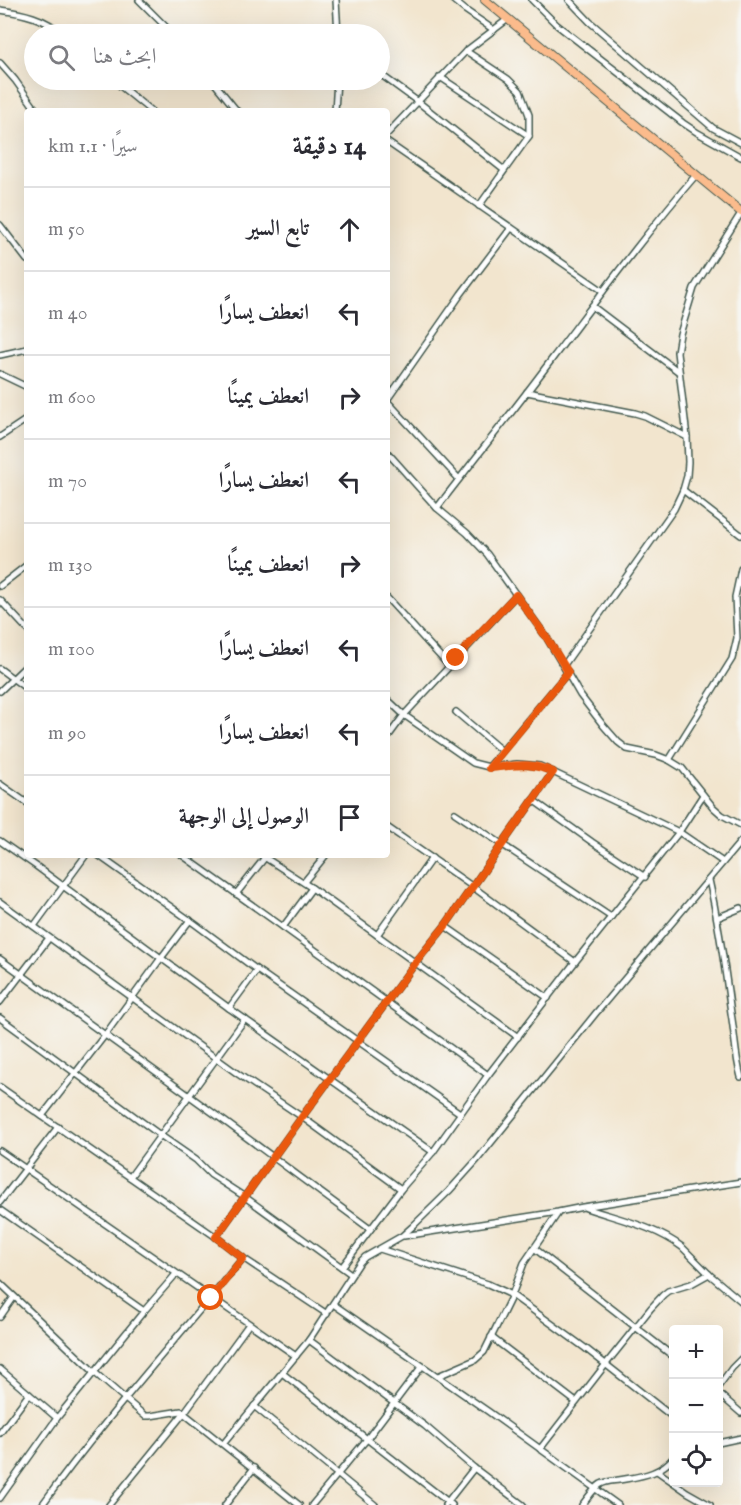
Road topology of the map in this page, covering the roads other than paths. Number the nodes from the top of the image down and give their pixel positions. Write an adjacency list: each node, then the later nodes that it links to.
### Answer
1 (139, 0): 10 (street)
2 (336, 0): 11 (street)
3 (453, 0): 12 (street)
4 (485, 0): 8 (main road)
5 (532, 0): 28 (street)
6 (569, 0): 25 (street)
7 (0, 10): 9 (street)
8 (508, 19): 12 (street); 33 (main road)
9 (48, 24)
10 (163, 24)
11 (337, 24)
12 (494, 30): 13 (street)
13 (466, 51): 15 (street); 27 (street)
14 (0, 63): 21 (street)
15 (440, 77): 20 (street); 27 (street)
16 (390, 81): 20 (street)
17 (125, 90): 22 (street)
18 (220, 90): 23 (street)
19 (336, 90): 24 (street)
20 (417, 101): 26 (street); 32 (street)
21 (35, 108)
22 (147, 108)
23 (235, 108)
24 (335, 108)
25 (713, 128): 28 (street); 29 (street)
26 (390, 131)
27 (529, 136): 32 (street)
28 (707, 138): 31 (street)
29 (741, 143)
30 (390, 144): 34 (street)
31 (741, 157)
32 (504, 170): 34 (street)
33 (696, 175): 35 (main road); 39 (street)
34 (479, 206): 37 (street)
35 (741, 212): 43 (street)
36 (0, 225): 38 (street)
37 (511, 228): 39 (street); 47 (street)
38 (24, 256)
39 (603, 291): 40 (street)
40 (592, 306): 43 (street); 46 (street)
41 (24, 350): 42 (street)
42 (0, 355)
43 (679, 372): 51 (street)
44 (0, 374): 45 (street)
45 (24, 386)
46 (527, 392): 51 (street); 53 (street)
47 (390, 397)
48 (390, 404): 53 (street)
49 (24, 421): 50 (street)
50 (0, 437)
51 (687, 437): 54 (street)
52 (390, 455): 55 (street)
53 (459, 479): 55 (street)
54 (683, 490): 56 (street); 64 (street)
55 (437, 508): 60 (street)
56 (741, 535)
57 (24, 567): 59 (street)
58 (741, 569): 77 (street)
59 (0, 586)
60 (516, 595): 64 (street); 65 (street)
61 (0, 600): 63 (street)
62 (390, 601): 65 (street)
63 (24, 625)
64 (564, 665): 68 (street)
65 (449, 666): 74 (street)
66 (24, 668): 69 (street)
67 (0, 669): 69 (street)
68 (568, 672): 76 (street); 77 (street)
69 (12, 679): 70 (street); 71 (street)
70 (24, 687)
71 (0, 691)
72 (390, 702): 74 (street)
73 (456, 712): 76 (street)
74 (404, 715): 75 (street); 78 (street)
75 (390, 734)
76 (502, 751): 78 (street)
77 (669, 760): 81 (street)
78 (489, 768): 79 (street)
79 (553, 772): 82 (street); 87 (street)
80 (0, 784): 83 (street)
81 (703, 795): 85 (street); 87 (street)
82 (533, 800): 90 (street); 102 (street)
83 (24, 801)
84 (455, 813): 90 (street)
85 (741, 825)
86 (390, 829): 100 (street)
87 (679, 832): 101 (street); 102 (street)
88 (0, 841): 93 (street)
89 (741, 841): 91 (street)
90 (502, 843): 106 (street); 111 (street)
91 (738, 848): 101 (street)
92 (24, 858): 105 (street)
93 (24, 858)
94 (84, 858): 105 (street)
95 (102, 858): 113 (street)
96 (188, 858): 108 (street)
97 (263, 858): 108 (street)
98 (268, 858): 104 (street)
99 (324, 858): 104 (street)
100 (432, 858): 106 (street); 117 (street)
101 (723, 862): 103 (street)
102 (645, 877): 111 (street)
103 (709, 880): 112 (street); 160 (street)
104 (304, 882): 107 (street)
105 (63, 886): 114 (street); 119 (street)
106 (472, 886): 115 (street); 122 (street)
107 (312, 888): 116 (street); 117 (street)
108 (236, 894): 116 (street)
109 (0, 902): 114 (street)
110 (741, 908): 112 (street)
111 (611, 917): 122 (street)
112 (717, 918): 138 (street)
113 (190, 920): 119 (street); 123 (street)
114 (34, 926): 118 (street)
115 (445, 926): 121 (street); 126 (street)
116 (283, 927): 128 (street)
117 (377, 935): 121 (street)
118 (49, 938): 124 (street); 125 (street)
119 (160, 958): 125 (street); 129 (street)
120 (0, 959): 124 (street)
121 (416, 962): 128 (street); 133 (street)
122 (575, 962): 126 (street)
123 (257, 970): 129 (street); 134 (street)
124 (21, 974): 127 (street); 132 (street)
125 (133, 996): 132 (street); 135 (street)
126 (548, 998): 133 (street)
127 (0, 1002)
128 (387, 1002): 134 (street); 137 (street)
129 (229, 1008): 131 (street)
130 (0, 1018): 136 (street)
131 (245, 1019): 135 (street); 139 (street)
132 (105, 1035): 136 (street); 141 (street)
133 (518, 1037): 137 (street)
134 (359, 1041): 139 (street); 142 (street)
135 (216, 1058): 141 (street); 144 (street)
136 (75, 1073): 143 (street); 146 (street)
137 (488, 1075): 142 (street)
138 (741, 1077)
139 (331, 1079): 144 (street); 148 (street)
140 (0, 1087): 143 (street)
141 (188, 1096): 146 (street); 149 (street)
142 (460, 1113): 148 (street)
143 (42, 1116): 145 (street)
144 (302, 1117): 149 (street); 153 (street)
145 (58, 1127): 150 (street); 151 (street)
146 (160, 1136): 151 (street); 154 (street)
147 (0, 1151): 150 (street)
148 (432, 1152): 153 (street)
149 (273, 1157): 154 (street); 159 (street)
150 (26, 1169): 155 (street); 166 (street)
151 (130, 1177): 161 (street)
152 (741, 1182): 156 (street)
153 (401, 1189): 159 (street)
154 (245, 1197): 161 (street); 165 (street)
155 (0, 1202)
156 (583, 1207): 158 (street); 168 (street)
157 (0, 1210): 175 (street)
158 (558, 1212): 160 (street); 162 (street)
159 (370, 1229): 165 (street)
160 (402, 1236): 163 (street)
161 (216, 1237): 164 (street)
162 (534, 1248): 170 (street); 179 (street)
163 (380, 1249): 167 (street); 170 (street)
164 (243, 1258): 172 (street); 176 (street)
165 (342, 1267): 167 (street)
166 (176, 1274): 172 (street); 175 (street)
167 (351, 1274): 174 (street)
168 (709, 1274): 173 (street); 179 (street)
169 (0, 1283): 171 (street)
170 (512, 1295): 180 (street); 185 (street)
171 (14, 1297): 177 (street); 188 (street)
172 (211, 1298): 178 (street); 194 (street)
173 (741, 1301)
174 (333, 1304): 176 (street); 186 (street)
175 (144, 1311): 188 (street)
176 (327, 1314): 181 (street)
177 (0, 1317)
178 (249, 1324): 183 (street); 198 (street)
179 (636, 1326): 182 (street); 185 (street)
180 (491, 1337): 190 (street); 195 (street)
181 (309, 1340): 183 (street); 196 (street)
182 (669, 1353)
183 (296, 1356): 189 (street)
184 (741, 1359): 191 (street)
185 (606, 1364): 195 (street); 200 (street)
186 (423, 1366): 190 (street); 196 (street)
187 (0, 1369): 192 (street)
188 (94, 1372): 194 (street); 201 (street)
189 (282, 1373): 197 (street); 204 (street)
190 (438, 1376): 207 (street)
191 (723, 1380)
192 (29, 1394): 201 (street); 202 (street)
193 (723, 1397): 199 (street)
194 (125, 1399): 198 (street); 216 (street)
195 (576, 1402): 207 (street)
196 (395, 1404): 204 (street); 210 (street)
197 (254, 1406): 206 (street); 212 (street)
198 (184, 1413): 206 (street); 217 (street)
199 (741, 1413)
200 (669, 1414)
201 (57, 1418): 214 (street)
202 (0, 1433)
203 (741, 1438): 205 (street)
204 (367, 1439): 212 (street); 215 (street)
205 (723, 1442)
206 (224, 1443): 209 (street)
207 (540, 1449): 213 (street)
208 (669, 1462): 211 (street)
209 (254, 1468): 218 (street); 219 (street)
210 (474, 1468): 215 (street); 222 (street)
211 (657, 1471): 213 (street); 225 (street)
212 (338, 1474): 220 (street); 221 (street)
213 (595, 1489): 223 (street); 224 (street)
214 (0, 1498)
215 (448, 1504)
216 (42, 1505)
217 (109, 1505)
218 (225, 1505)
219 (299, 1505)
220 (312, 1505)
221 (375, 1505)
222 (523, 1505)
223 (582, 1505)
224 (618, 1505)
225 (710, 1505)

